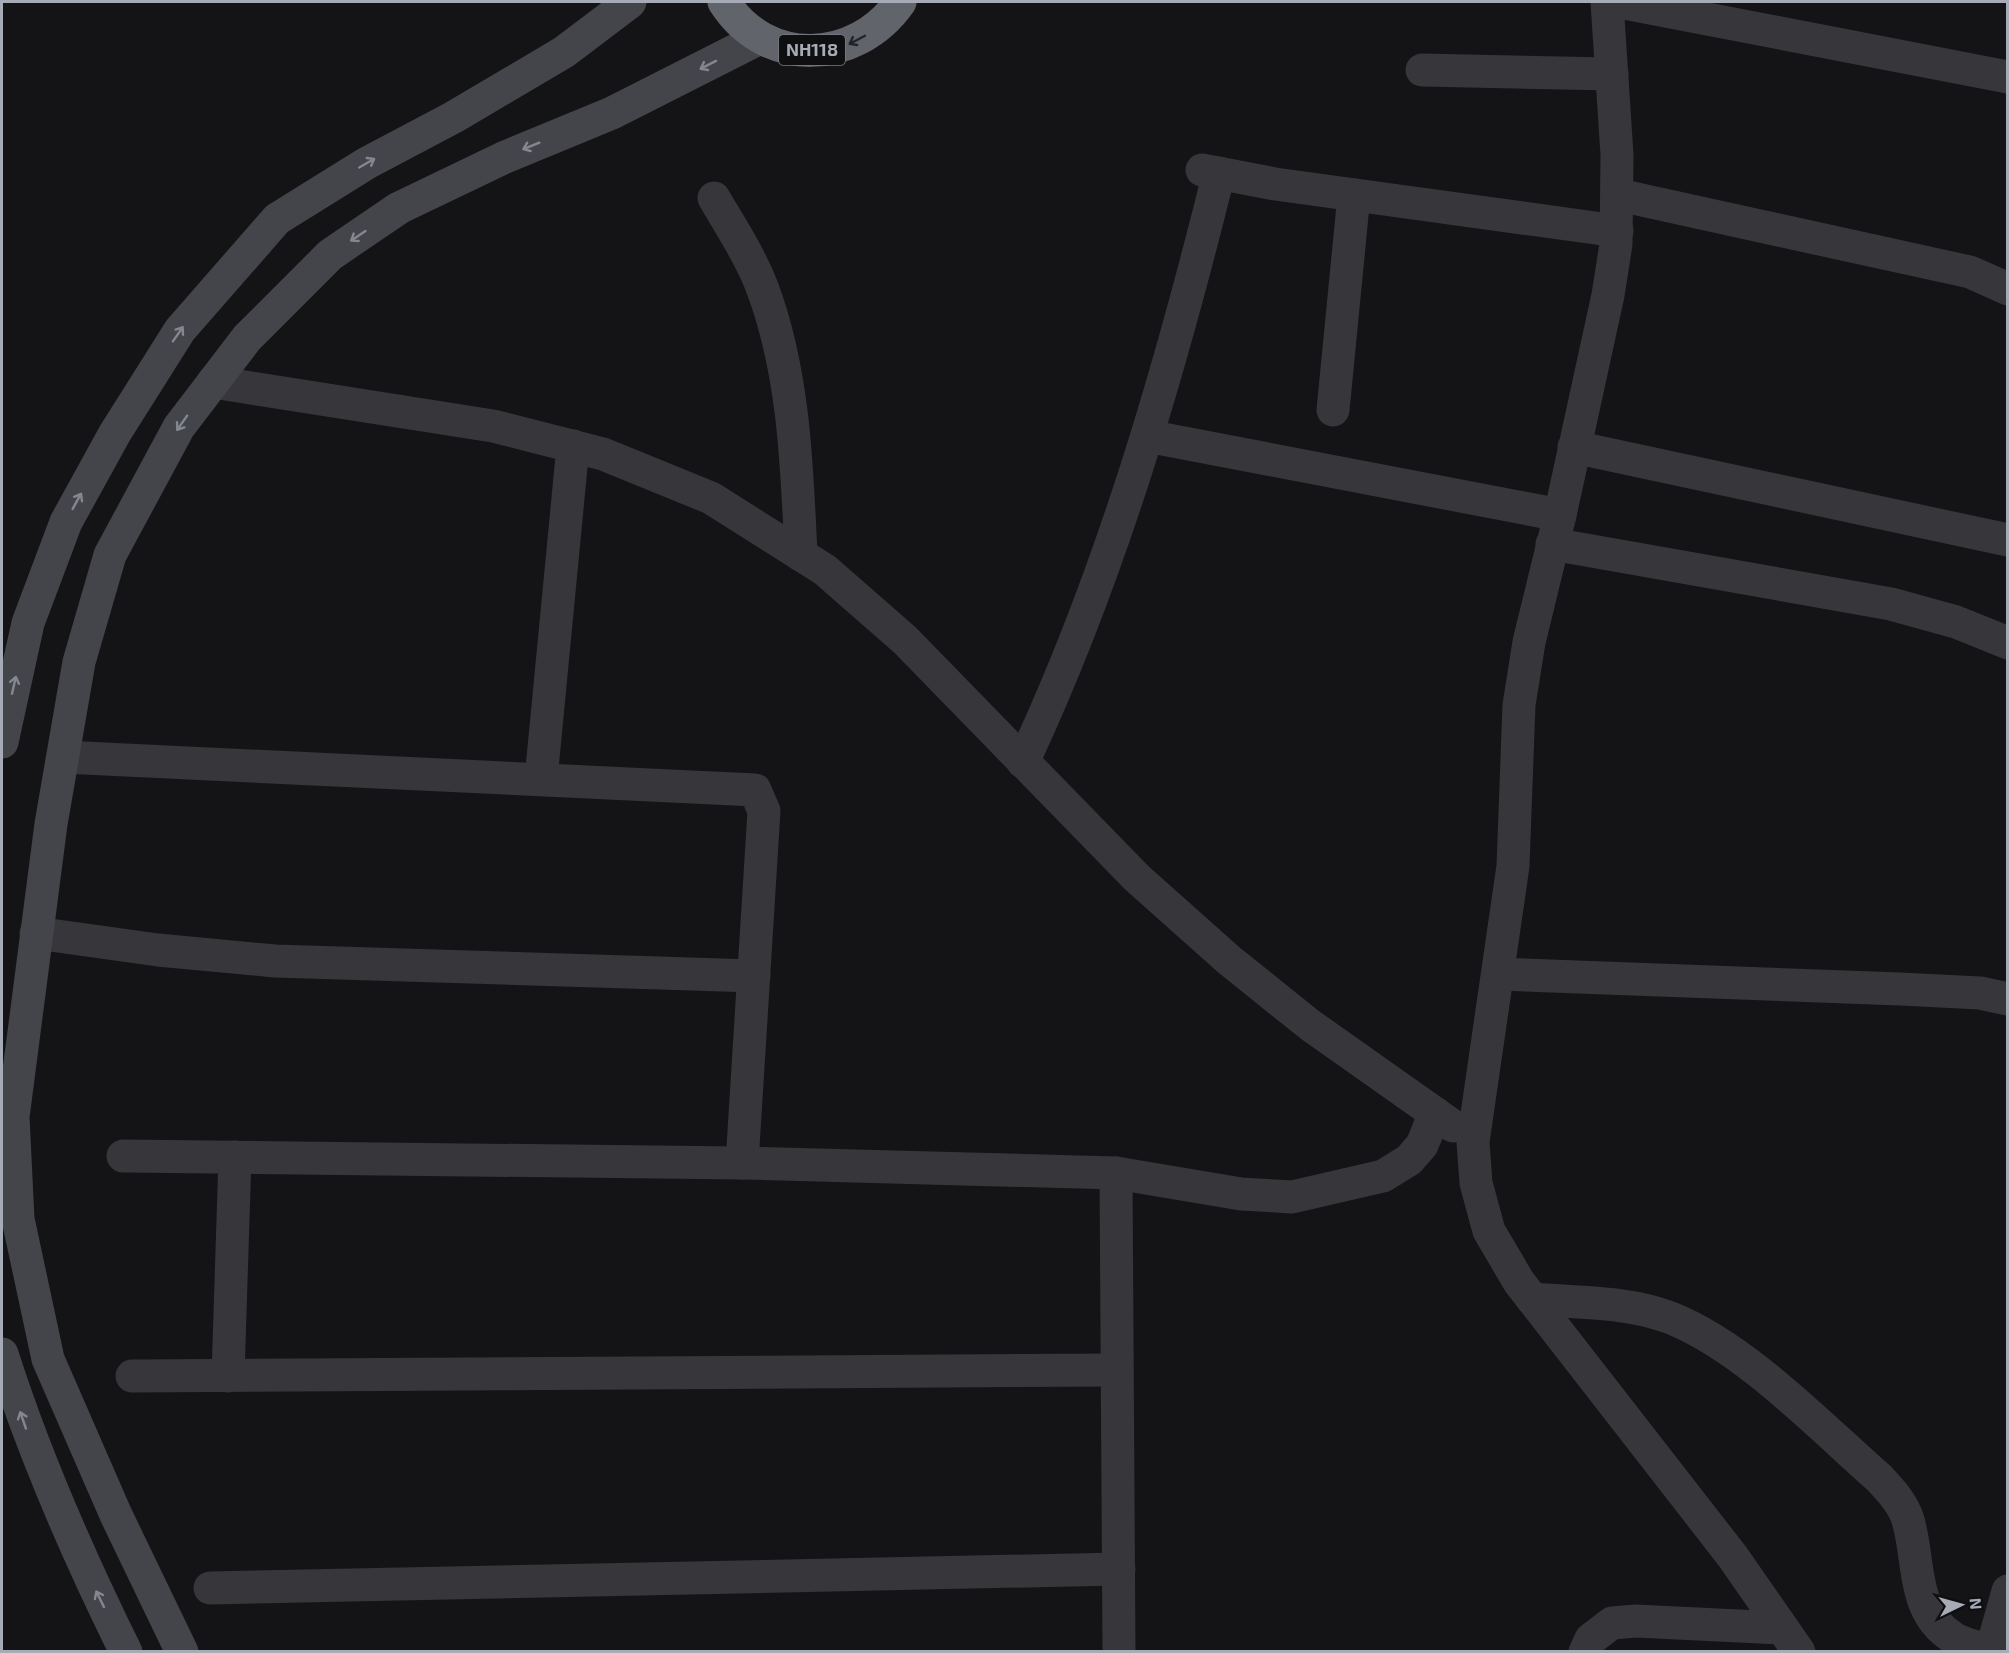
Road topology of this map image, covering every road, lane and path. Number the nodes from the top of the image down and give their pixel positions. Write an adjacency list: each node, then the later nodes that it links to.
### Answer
1 (630, 2): 24 (main road, one-way to 1)
2 (724, 2): 6 (highway, NH118)
3 (901, 2): 6 (highway, NH118, one-way to 6)
4 (1607, 2): 8 (street)
5 (1619, 2): 9 (street)
6 (760, 38): 15 (main road, one-way to 15)
7 (1422, 70): 8 (street)
8 (1612, 74): 11 (street)
9 (2007, 76)
10 (1354, 195): 13 (street); 16 (street); 17 (street)
11 (1619, 195): 13 (street); 14 (street)
12 (714, 198): 22 (street)
13 (1617, 231): 19 (street)
14 (2007, 289)
15 (213, 382): 18 (street); 25 (main road, one-way to 25)
16 (1333, 411)
17 (1147, 436): 20 (street); 26 (street)
18 (573, 446): 22 (street); 27 (street)
19 (1574, 447): 20 (street); 21 (street)
20 (1556, 529): 23 (street); 29 (street)
21 (2007, 540)
22 (801, 555): 26 (street)
23 (2007, 643)
24 (2, 742)
25 (63, 757): 27 (street); 28 (main road)
26 (1023, 762): 32 (street)
27 (541, 779): 30 (street)
28 (36, 933): 30 (street); 49 (main road)
29 (1498, 974): 31 (street); 33 (street)
30 (754, 976): 36 (street)
31 (2007, 999)
32 (1435, 1113): 33 (street); 37 (street)
33 (1474, 1141): 38 (street)
34 (123, 1156): 35 (street)
35 (235, 1157): 36 (street); 42 (street)
36 (742, 1163): 37 (street)
37 (1116, 1173): 40 (street)
38 (1532, 1299): 46 (street); 47 (street)
39 (2, 1354): 48 (main road, one-way to 39)
40 (1117, 1370): 42 (street); 43 (street)
41 (132, 1376): 42 (street)
42 (228, 1376)
43 (1119, 1569): 44 (street); 50 (street)
44 (210, 1588)
45 (2007, 1591): 47 (street)
46 (1791, 1640): 51 (street)
47 (1991, 1651)
48 (126, 1652)
49 (182, 1652)
50 (1119, 1652)
51 (1585, 1652)

